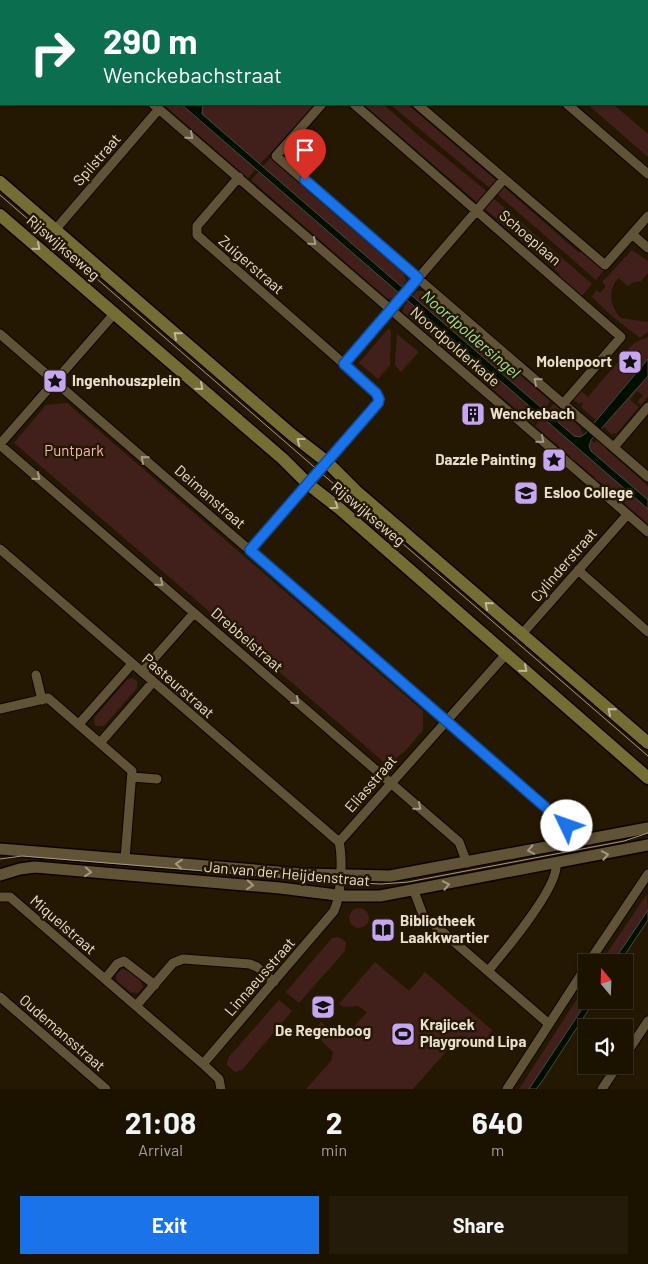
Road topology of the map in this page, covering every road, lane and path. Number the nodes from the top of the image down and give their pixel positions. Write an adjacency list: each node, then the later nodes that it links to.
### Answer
1 (321, 105): 16 (street, Noordpolderkade)
2 (355, 105): 10 (street, Schoeplaan)
3 (418, 105): 8 (street, Schoeplaan)
4 (568, 105): 6 (street)
5 (156, 106): 7 (street, Noordpolderkade, one-way to 7); 13 (street, Spilstraat)
6 (648, 174)
7 (239, 177): 17 (street, Noordpolderkade, one-way to 17); 20 (street, Zuigerstraat)
8 (504, 179): 10 (street); 14 (street, Schoeplaan)
9 (0, 182): 13 (main road, Rijswijkseweg)
10 (477, 210): 16 (street); 22 (street, Schoeplaan)
11 (0, 215): 18 (main road, Rijswijkseweg, one-way to 18)
12 (648, 216): 14 (street, Schoeplaan)
13 (55, 230): 26 (main road, Rijswijkseweg, one-way to 13)
14 (632, 234): 15 (street)
15 (648, 248)
16 (418, 278): 17 (street); 22 (street, Noordpolderkade, one-way to 16)
17 (391, 309): 20 (street); 29 (street, Noordpolderkade, one-way to 29)
18 (112, 317): 21 (street); 28 (main road, Rijswijkseweg, one-way to 28)
19 (0, 334): 21 (street)
20 (344, 364): 26 (street, Zuigerstraat)
21 (55, 381): 24 (street); 32 (street, Deimanstraat, one-way to 21)
22 (563, 404): 25 (street, Noordpolderkade)
23 (648, 407): 25 (street)
24 (0, 444): 34 (street, Drebbelstraat, one-way to 34)
25 (614, 447): 27 (street, Noordpolderkade)
26 (327, 462): 28 (street); 36 (main road, Rijswijkseweg, one-way to 26)
27 (648, 477)
28 (308, 484): 32 (street); 37 (main road, Rijswijkseweg, one-way to 37)
29 (627, 515): 30 (street, Noordpolderkade); 33 (street, Cylinderstraat)
30 (648, 532)
31 (0, 549): 38 (street, Pasteurstraat)
32 (250, 550): 44 (street, Deimanstraat)
33 (578, 570): 35 (street); 36 (street, Cylinderstraat)
34 (194, 613): 39 (street); 51 (street, Drebbelstraat, one-way to 51)
35 (648, 632)
36 (522, 634): 47 (main road, Rijswijkseweg, one-way to 36)
37 (504, 656): 44 (street, Eliasstraat); 49 (main road, Rijswijkseweg, one-way to 49)
38 (132, 664): 39 (street, Pasteurstraat); 45 (street)
39 (142, 672): 41 (street, Pasteurstraat)
40 (36, 674): 42 (street)
41 (153, 682): 46 (street); 53 (street, Pasteurstraat)
42 (42, 700): 43 (street); 45 (street)
43 (0, 710)
44 (446, 720): 51 (street, Eliasstraat); 54 (street, Deimanstraat)
45 (78, 724): 46 (street)
46 (100, 743): 48 (street)
47 (648, 743)
48 (132, 777): 50 (street); 57 (street)
49 (648, 778)
50 (157, 779)
51 (390, 783): 53 (street, Eliasstraat); 58 (street, Drebbelstraat, one-way to 58)
52 (648, 828): 54 (street, Jan van der Heijdenstraat)
53 (339, 842): 62 (street)
54 (572, 843): 58 (street, Jan van der Heijdenstraat, one-way to 58)
55 (648, 845): 59 (street, Jan van der Heijdenstraat, one-way to 55)
56 (0, 849): 57 (street, Jan van der Heijdenstraat)
57 (125, 859): 62 (street, Jan van der Heijdenstraat, one-way to 57)
58 (467, 863): 62 (street, Jan van der Heijdenstraat)
59 (556, 864): 63 (street, Jan van der Heijdenstraat, one-way to 59); 67 (street)
60 (648, 874): 66 (street)
61 (0, 875): 64 (street, Jan van der Heijdenstraat, one-way to 64)
62 (340, 875): 64 (street, Linnaeusstraat)
63 (414, 891): 64 (street, Jan van der Heijdenstraat); 67 (street)
64 (338, 895): 70 (street, Linnaeusstraat)
65 (1, 897): 68 (street, Miquelstraat)
66 (594, 954)
67 (488, 971): 75 (street)
68 (105, 979): 71 (street); 73 (street, Miquelstraat)
69 (578, 979): 75 (street)
70 (274, 982): 71 (street); 77 (street, Linnaeusstraat)
71 (154, 984): 73 (street)
72 (0, 998): 79 (street, Oudemansstraat)
73 (136, 1006): 77 (street, Miquelstraat)
74 (648, 1021): 76 (street)
75 (549, 1024): 81 (street)
76 (633, 1044)
77 (204, 1064): 80 (street)
78 (612, 1074): 82 (street)
79 (106, 1089)
80 (220, 1089)
81 (507, 1089)
82 (602, 1089)

